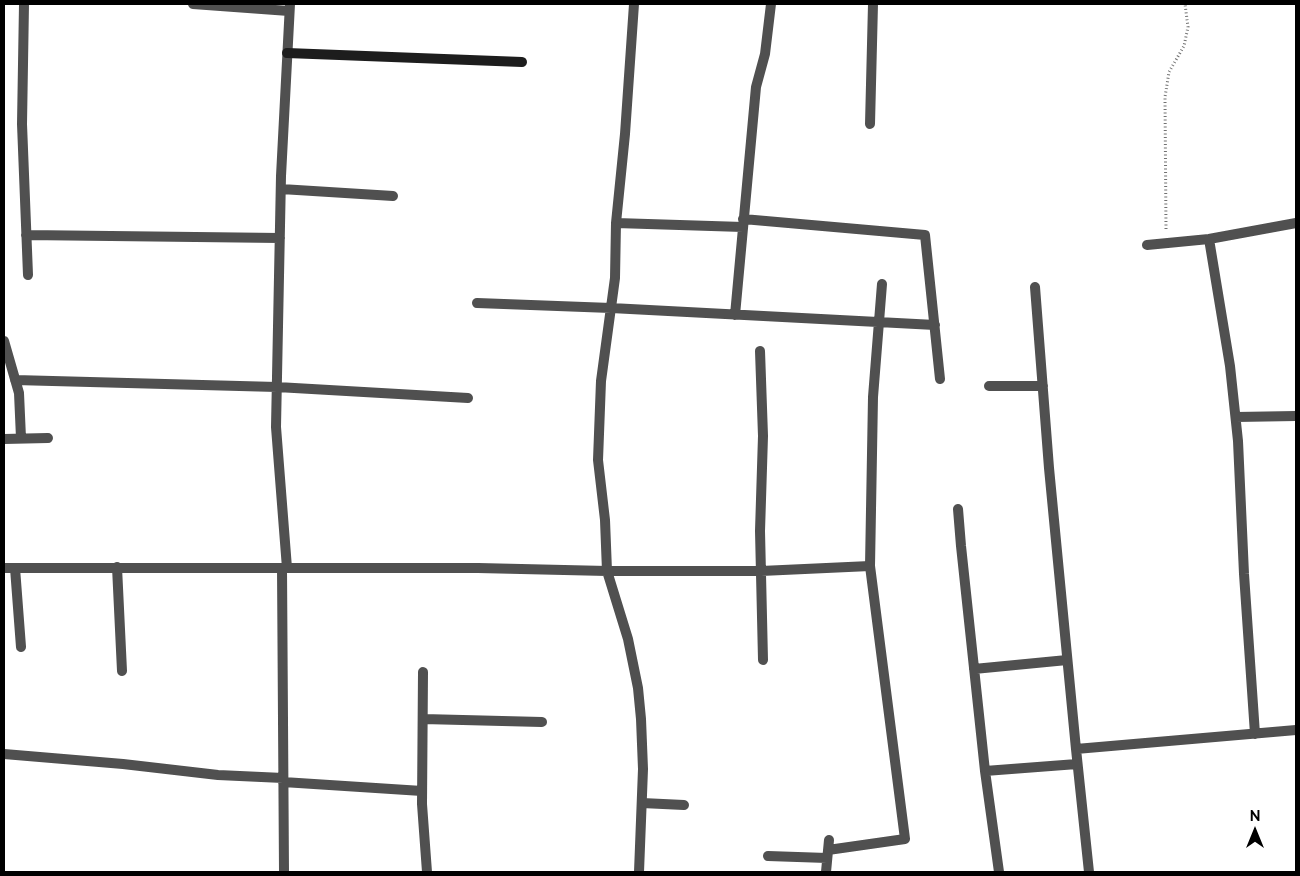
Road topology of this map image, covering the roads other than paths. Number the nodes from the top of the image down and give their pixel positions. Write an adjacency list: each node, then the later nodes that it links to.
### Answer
1 (24, 4): 15 (street)
2 (193, 4): 6 (street)
3 (634, 4): 12 (street)
4 (771, 4): 13 (street)
5 (873, 4): 9 (street)
6 (290, 7): 7 (street)
7 (287, 53): 8 (street); 10 (street)
8 (522, 62)
9 (870, 124)
10 (281, 189): 11 (street); 16 (street)
11 (393, 196)
12 (616, 223): 13 (street); 23 (street)
13 (743, 223): 24 (street); 26 (street)
14 (1296, 223): 17 (street)
15 (26, 235): 16 (street); 19 (street)
16 (280, 238): 33 (street)
17 (1209, 239): 18 (street); 35 (street)
18 (1147, 245)
19 (28, 276)
20 (882, 284): 25 (street)
21 (1035, 287): 32 (street)
22 (477, 303): 23 (street)
23 (611, 308): 24 (street); 45 (street)
24 (735, 315): 25 (street)
25 (880, 322): 26 (street); 41 (street)
26 (935, 324): 29 (street)
27 (4, 341): 30 (street)
28 (760, 351): 46 (street)
29 (940, 379)
30 (15, 380): 33 (street); 37 (street)
31 (989, 386): 32 (street)
32 (1043, 386): 49 (street)
33 (277, 387): 34 (street); 44 (street)
34 (468, 398)
35 (1236, 416): 36 (street); 56 (street)
36 (1296, 416)
37 (21, 438): 38 (street); 39 (street)
38 (48, 438)
39 (4, 439)
40 (958, 509): 50 (street)
41 (870, 566): 46 (street); 65 (street)
42 (117, 567): 43 (street); 44 (street); 51 (street)
43 (9, 568): 47 (street)
44 (284, 568): 45 (street); 61 (street)
45 (607, 571): 46 (street); 63 (street)
46 (761, 571): 48 (street)
47 (20, 647)
48 (763, 660)
49 (1067, 660): 50 (street); 57 (street)
50 (974, 669): 60 (street)
51 (122, 671)
52 (423, 672): 53 (street)
53 (423, 719): 54 (street); 62 (street)
54 (542, 722)
55 (1296, 730): 56 (street)
56 (1256, 734): 57 (street)
57 (1076, 749): 59 (street)
58 (4, 754): 61 (street)
59 (1077, 764): 60 (street); 72 (street)
60 (985, 771): 71 (street)
61 (283, 780): 62 (street); 67 (street)
62 (422, 791): 68 (street)
63 (642, 803): 64 (street); 69 (street)
64 (684, 805)
65 (828, 849): 66 (street); 70 (street)
66 (768, 856)
67 (284, 872)
68 (427, 872)
69 (639, 872)
70 (826, 872)
71 (999, 872)
72 (1089, 872)

